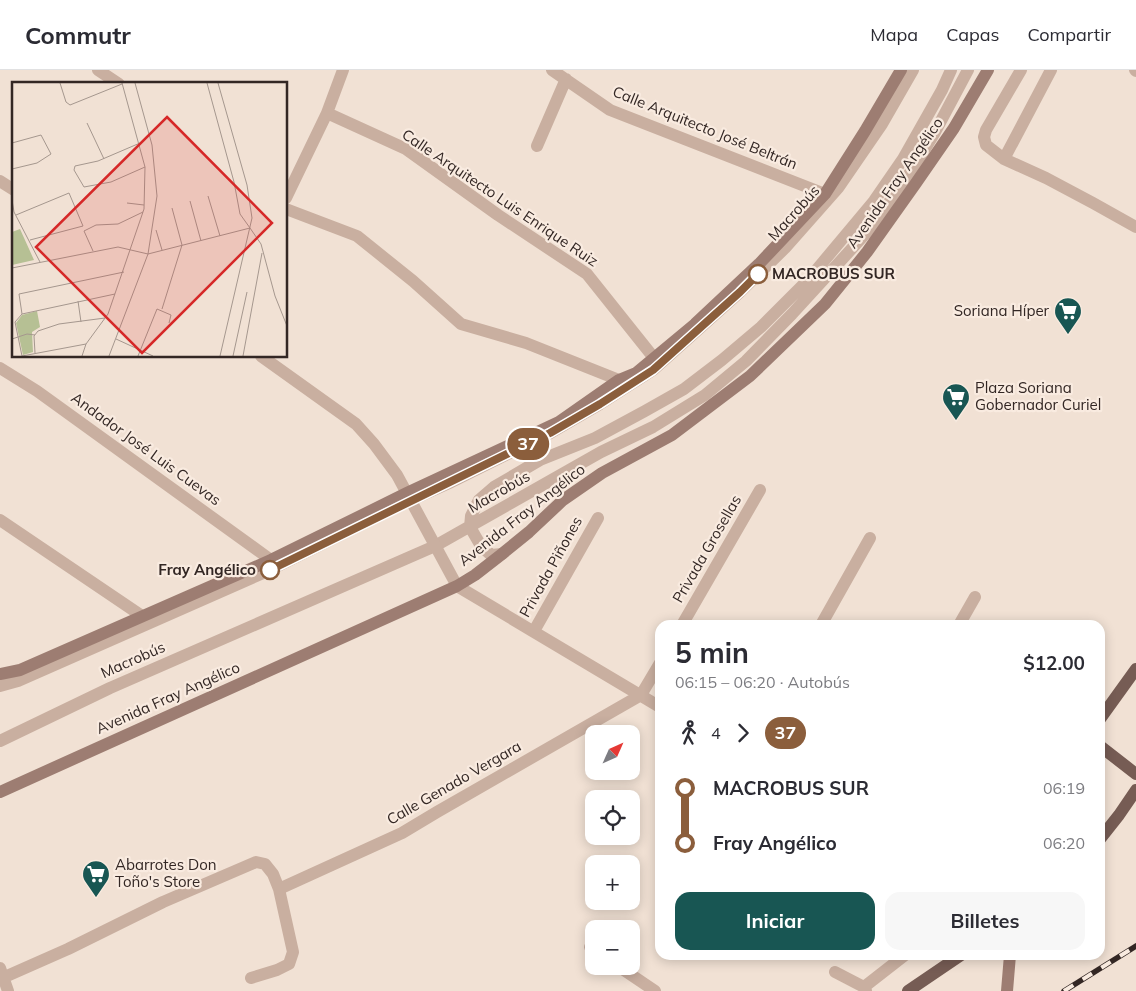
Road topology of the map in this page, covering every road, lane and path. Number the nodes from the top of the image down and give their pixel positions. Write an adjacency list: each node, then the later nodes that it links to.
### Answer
1 (98, 70): 12 (street)
2 (343, 70): 13 (street)
3 (552, 70): 11 (street, Calle Arquitecto José Beltrán)
4 (901, 70): 19 (street)
5 (913, 70): 27 (street, Macrobús)
6 (951, 70): 30 (street)
7 (968, 70): 30 (street, Macrobús)
8 (988, 70): 33 (street, Avenida Fray Angélico)
9 (1021, 70): 15 (street)
10 (1051, 70): 15 (street)
11 (566, 79): 14 (street); 19 (street, Calle Arquitecto José Beltrán)
12 (116, 82)
13 (327, 113): 16 (street); 23 (street, Calle Arquitecto Luis Enrique Ruiz)
14 (537, 146)
15 (1004, 159): 21 (street)
16 (291, 179)
17 (0, 181): 18 (street)
18 (12, 189)
19 (824, 194): 23 (street)
20 (288, 210): 25 (street)
21 (1136, 227)
22 (264, 358): 27 (street)
23 (654, 358): 25 (street)
24 (0, 368): 34 (street, Andador José Luis Cuevas)
25 (619, 380): 27 (street)
26 (760, 490): 38 (street, Privada Grosellas)
27 (409, 497): 32 (street); 34 (street); 45 (street, Macrobús)
28 (598, 518): 41 (street, Privada Piñones)
29 (0, 520): 37 (street)
30 (470, 527): 32 (street, Macrobús); 33 (street)
31 (870, 538): 39 (street)
32 (435, 546): 35 (street); 49 (street, Macrobús)
33 (502, 554): 35 (street, Avenida Fray Angélico)
34 (270, 560): 37 (street)
35 (457, 586): 41 (street); 53 (street, Avenida Fray Angélico)
36 (974, 597): 40 (street)
37 (142, 616): 44 (street)
38 (685, 620)
39 (824, 620)
40 (962, 620)
41 (534, 631): 46 (street)
42 (1136, 668): 48 (main road)
43 (655, 671): 46 (street)
44 (0, 674)
45 (0, 686)
46 (641, 695): 47 (street); 55 (street, Calle Genado Vergara)
47 (655, 703)
48 (1105, 712)
49 (0, 741)
50 (1105, 750): 51 (main road)
51 (1136, 774)
52 (1136, 790): 54 (main road)
53 (0, 792)
54 (1105, 833)
55 (279, 890): 60 (street); 62 (street)
56 (899, 960): 63 (street)
57 (954, 960): 66 (main road)
58 (1010, 960): 67 (street)
59 (835, 972): 63 (street)
60 (1, 975): 64 (street)
61 (631, 975): 65 (street)
62 (251, 978)
63 (865, 989)
64 (8, 991)
65 (655, 991)
66 (908, 991)
67 (1007, 991)

